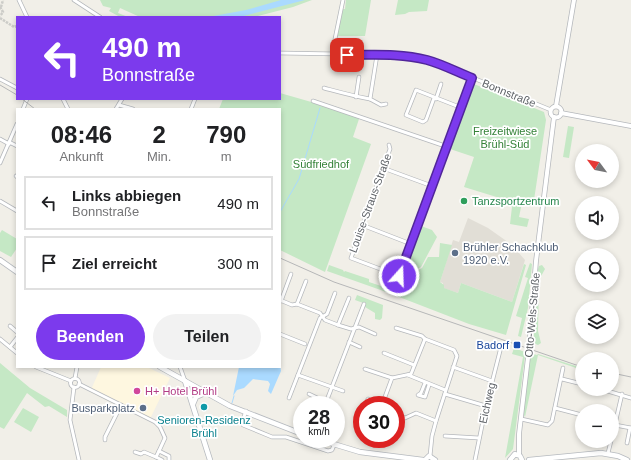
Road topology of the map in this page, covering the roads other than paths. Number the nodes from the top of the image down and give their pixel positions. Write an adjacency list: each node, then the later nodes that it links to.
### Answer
1 (19, 0): 5 (street)
2 (74, 0): 6 (street)
3 (343, 0): 8 (street)
4 (574, 0): 25 (street)
5 (27, 16)
6 (98, 16)
7 (281, 53): 8 (street, Bonnstraße)
8 (334, 54): 9 (street, Bonnstraße)
9 (377, 55): 11 (street, Bonnstraße); 20 (street)
10 (359, 77): 18 (street)
11 (472, 78): 28 (street); 29 (street, Bonnstraße)
12 (0, 79): 14 (street)
13 (441, 84): 19 (street)
14 (16, 87)
15 (341, 87): 17 (street)
16 (324, 88): 17 (street)
17 (342, 92): 18 (street)
18 (356, 97): 20 (street)
19 (435, 98): 19 (street); 28 (street)
20 (370, 99): 24 (street)
21 (121, 100): 23 (street)
22 (313, 101): 38 (street)
23 (119, 104): 26 (street); 27 (street)
24 (386, 104)
25 (556, 106): 29 (street); 30 (street)
26 (117, 108)
27 (130, 108)
28 (462, 108): 38 (street)
29 (550, 110): 31 (street)
30 (561, 113): 31 (street); 33 (street)
31 (554, 117): 101 (street, Otto-Wels-Straße)
32 (16, 126): 35 (street)
33 (631, 126)
34 (0, 139): 35 (street)
35 (9, 143): 37 (street); 39 (street)
36 (389, 145): 40 (street, Louise-Straus-Straße)
37 (16, 146)
38 (448, 146): 41 (street)
39 (0, 163)
40 (383, 168): 41 (street); 44 (street, Louise-Straus-Straße)
41 (432, 186): 45 (street)
42 (0, 201): 43 (street)
43 (16, 210)
44 (362, 225): 45 (street); 45 (street, Louise-Straus-Straße)
45 (411, 244)
46 (0, 260): 47 (main road)
47 (16, 271)
48 (292, 274): 51 (street)
49 (306, 281): 54 (street)
50 (336, 293): 56 (street)
51 (281, 298)
52 (349, 298): 57 (street)
53 (281, 300): 54 (street)
54 (297, 304): 56 (street)
55 (364, 304): 59 (street)
56 (322, 316): 57 (street); 82 (street)
57 (338, 325): 59 (street)
58 (10, 326): 61 (street)
59 (354, 328): 63 (street); 67 (street)
60 (396, 328): 66 (street)
61 (16, 331)
62 (281, 334): 68 (street)
63 (375, 334)
64 (0, 339): 70 (street)
65 (16, 339): 70 (street)
66 (426, 339): 74 (street); 75 (street)
67 (349, 342): 71 (street); 95 (street)
68 (305, 344)
69 (502, 346): 89 (street, Eichweg)
70 (10, 347): 72 (street)
71 (360, 347)
72 (16, 352)
73 (384, 353): 74 (street)
74 (414, 365): 83 (street)
75 (453, 367): 89 (street); 97 (street)
76 (38, 368): 87 (street)
77 (77, 368): 84 (street)
78 (162, 368): 88 (main road)
79 (180, 368): 88 (street)
80 (563, 368): 86 (street)
81 (366, 369): 85 (street)
82 (298, 375): 95 (street); 106 (street)
83 (408, 375): 85 (street); 91 (street)
84 (75, 378): 87 (street); 92 (street)
85 (392, 378): 105 (street)
86 (562, 379): 90 (street); 112 (street)
87 (71, 381): 94 (street)
88 (185, 381): 98 (main road); 109 (main road)
89 (492, 381): 111 (street, Eichweg)
90 (575, 382)
91 (424, 383): 93 (street); 93 (street)
92 (79, 384): 94 (street); 108 (street)
93 (429, 385): 97 (street)
94 (74, 387): 140 (street)
95 (332, 387): 96 (street); 104 (street)
96 (343, 391)
97 (445, 392): 111 (street); 117 (street)
98 (205, 393): 109 (main road); 113 (main road)
99 (619, 393): 102 (street)
100 (309, 394): 103 (street)
101 (524, 394): 116 (street, Otto-Wels-Straße); 136 (street, Otto-Wels-Straße)
102 (622, 394): 107 (street); 110 (street)
103 (313, 396)
104 (328, 396)
105 (385, 396)
106 (289, 398)
107 (631, 398)
108 (122, 404): 125 (street); 132 (street)
109 (193, 404): 143 (main road)
110 (619, 405)
111 (486, 406): 124 (street, Eichweg)
112 (555, 408): 114 (street); 116 (street)
113 (246, 411): 120 (main road); 126 (street)
114 (575, 413)
115 (405, 418): 117 (street)
116 (521, 419): 136 (street, Otto-Wels-Straße)
117 (436, 421): 121 (street)
118 (619, 425): 119 (street)
119 (631, 428): 127 (street)
120 (293, 430)
121 (432, 436): 122 (street); 137 (street)
122 (438, 436)
123 (445, 436): 124 (street)
124 (480, 438): 146 (street, Eichweg)
125 (105, 440)
126 (293, 440)
127 (627, 443)
128 (319, 448): 129 (street)
129 (333, 448)
130 (345, 448): 144 (main road)
131 (609, 448): 134 (street)
132 (159, 451): 138 (street); 142 (street)
133 (135, 452): 138 (street)
134 (608, 453): 135 (main road); 139 (main road)
135 (596, 454): 139 (main road); 149 (main road)
136 (517, 455): 147 (main road); 148 (main road)
137 (430, 456): 144 (main road); 145 (main road)
138 (156, 457): 141 (street)
139 (622, 458): 150 (main road)
140 (79, 460)
141 (162, 460)
142 (169, 460)
143 (210, 460)
144 (424, 460)
145 (435, 460)
146 (475, 460)
147 (510, 460)
148 (522, 460)
149 (529, 460)
150 (627, 460)

